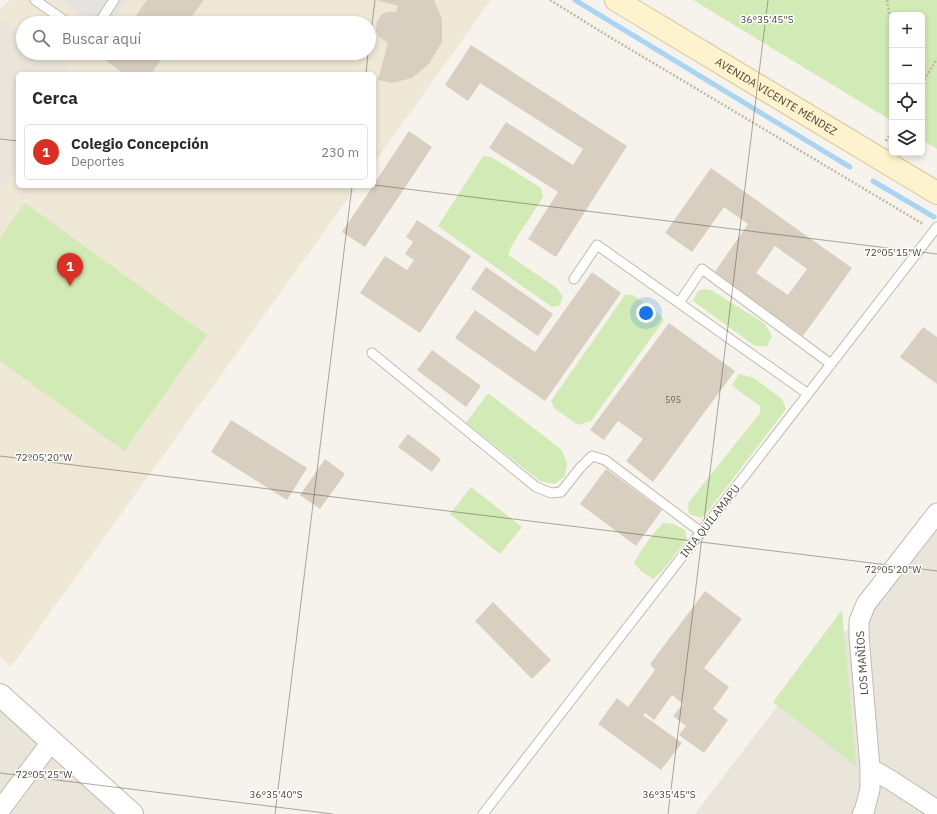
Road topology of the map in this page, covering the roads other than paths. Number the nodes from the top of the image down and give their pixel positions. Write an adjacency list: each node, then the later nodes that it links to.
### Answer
1 (36, 0): 4 (lane)
2 (114, 0): 5 (lane)
3 (616, 0): 6 (main road, AVENIDA VICENTE MÉNDEZ)
4 (58, 16)
5 (104, 16)
6 (937, 193)
7 (936, 229): 11 (lane, INIA QUILAMAPU)
8 (574, 279): 9 (lane)
9 (679, 303): 11 (lane); 12 (lane)
10 (372, 353): 14 (lane)
11 (831, 364): 12 (lane, INIA QUILAMAPU)
12 (808, 394): 14 (lane, INIA QUILAMAPU)
13 (937, 513): 17 (street, LOS MAÑÍOS)
14 (701, 532): 21 (lane, INIA QUILAMAPU)
15 (0, 695): 16 (street)
16 (52, 741): 18 (street); 20 (street)
17 (870, 768): 19 (street); 22 (street, LOS MAÑÍOS)
18 (0, 810)
19 (937, 810)
20 (132, 814)
21 (484, 814)
22 (862, 814)

